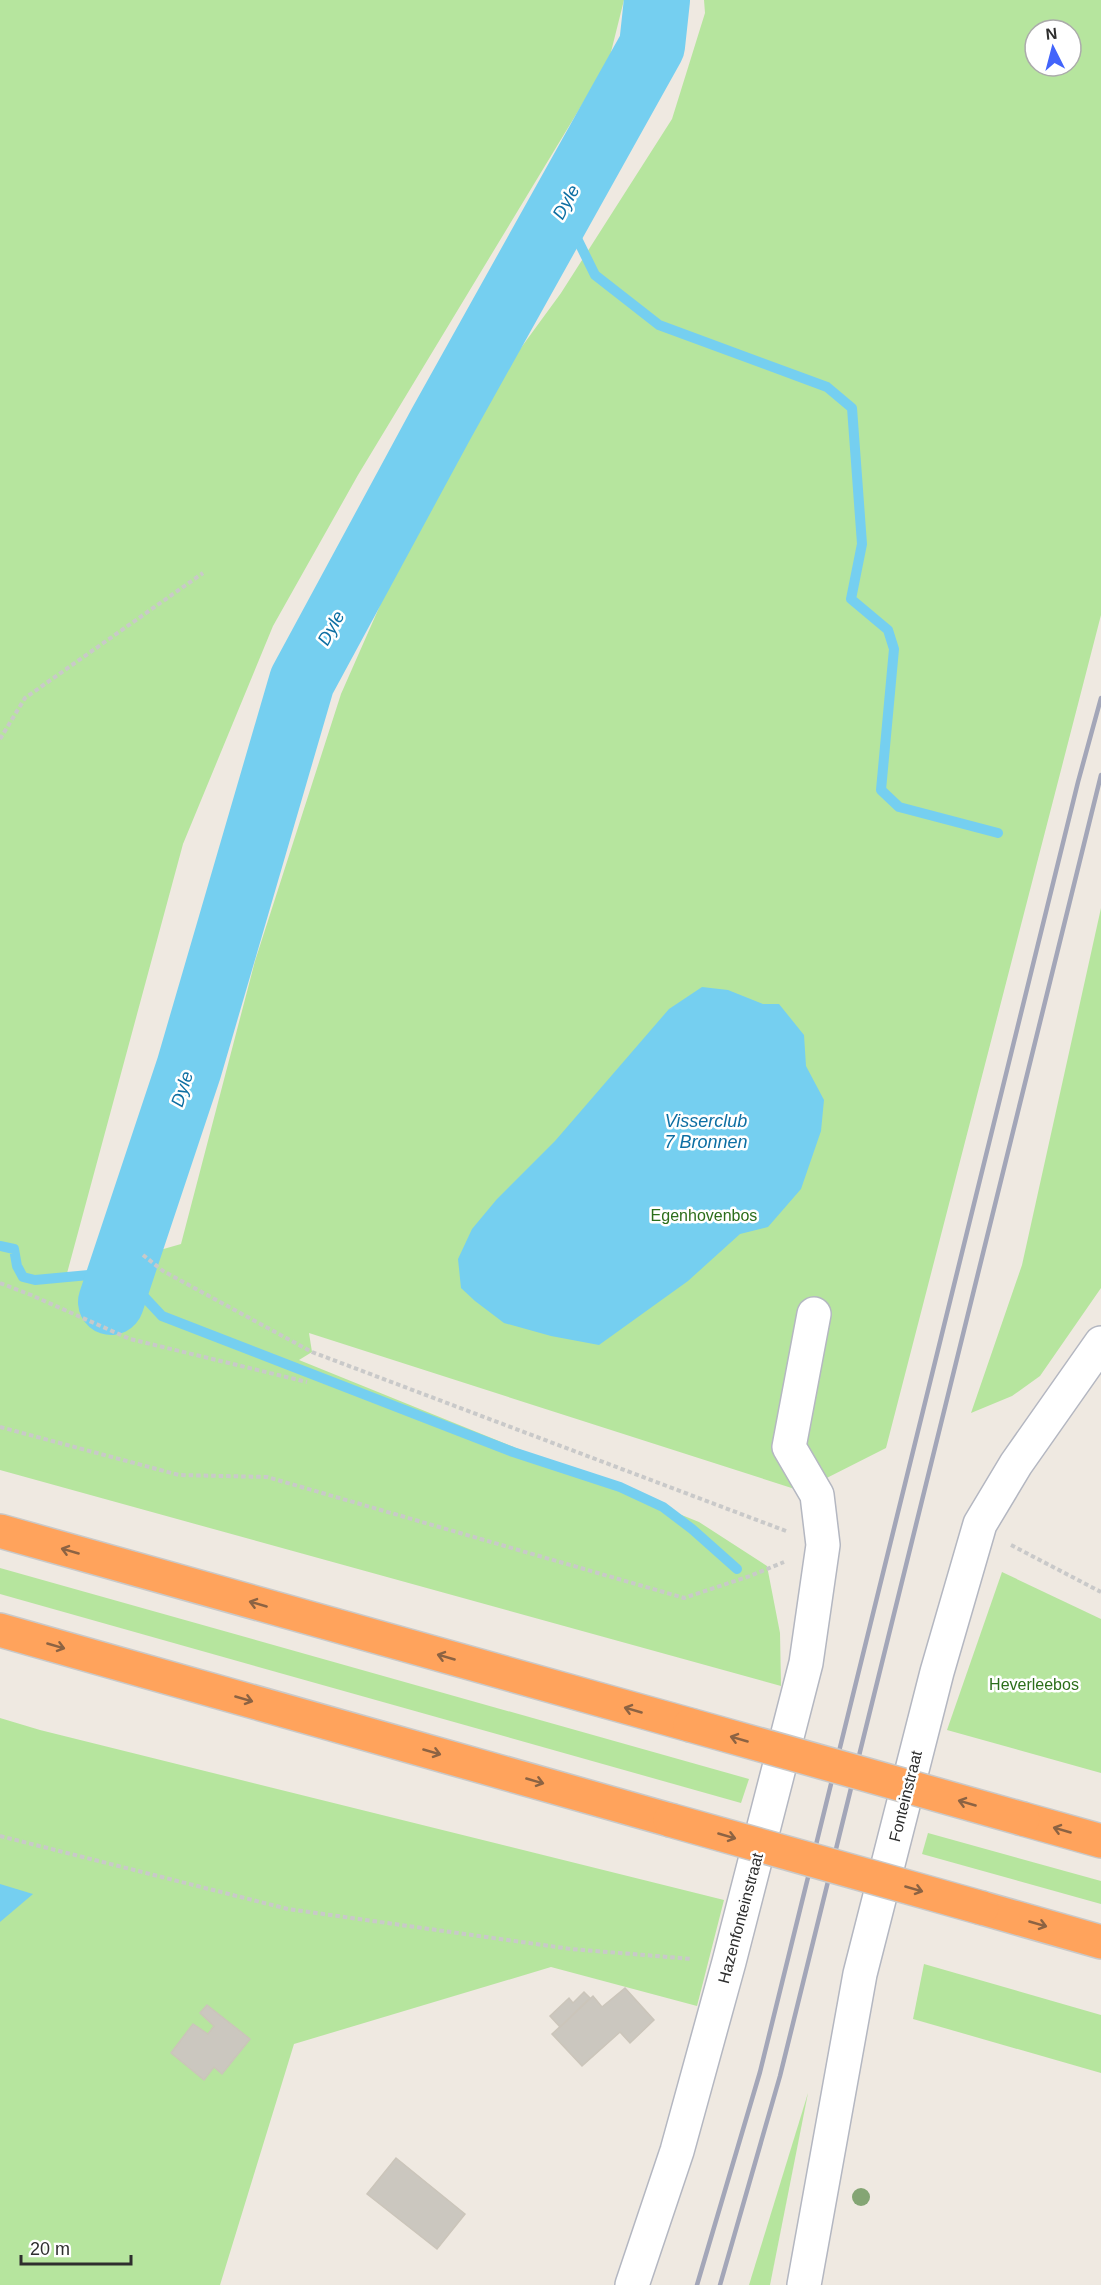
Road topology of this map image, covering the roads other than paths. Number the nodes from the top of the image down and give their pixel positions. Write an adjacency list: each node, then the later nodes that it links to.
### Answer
1 (814, 1314): 7 (street, Hazenfonteinstraat)
2 (1101, 1343): 8 (street, Fonteinstraat)
3 (0, 1531): 5 (highway, one-way to 3, bridge)
4 (0, 1630): 6 (highway, one-way to 6, bridge)
5 (1101, 1841)
6 (1101, 1942)
7 (632, 2285)
8 (804, 2285)

